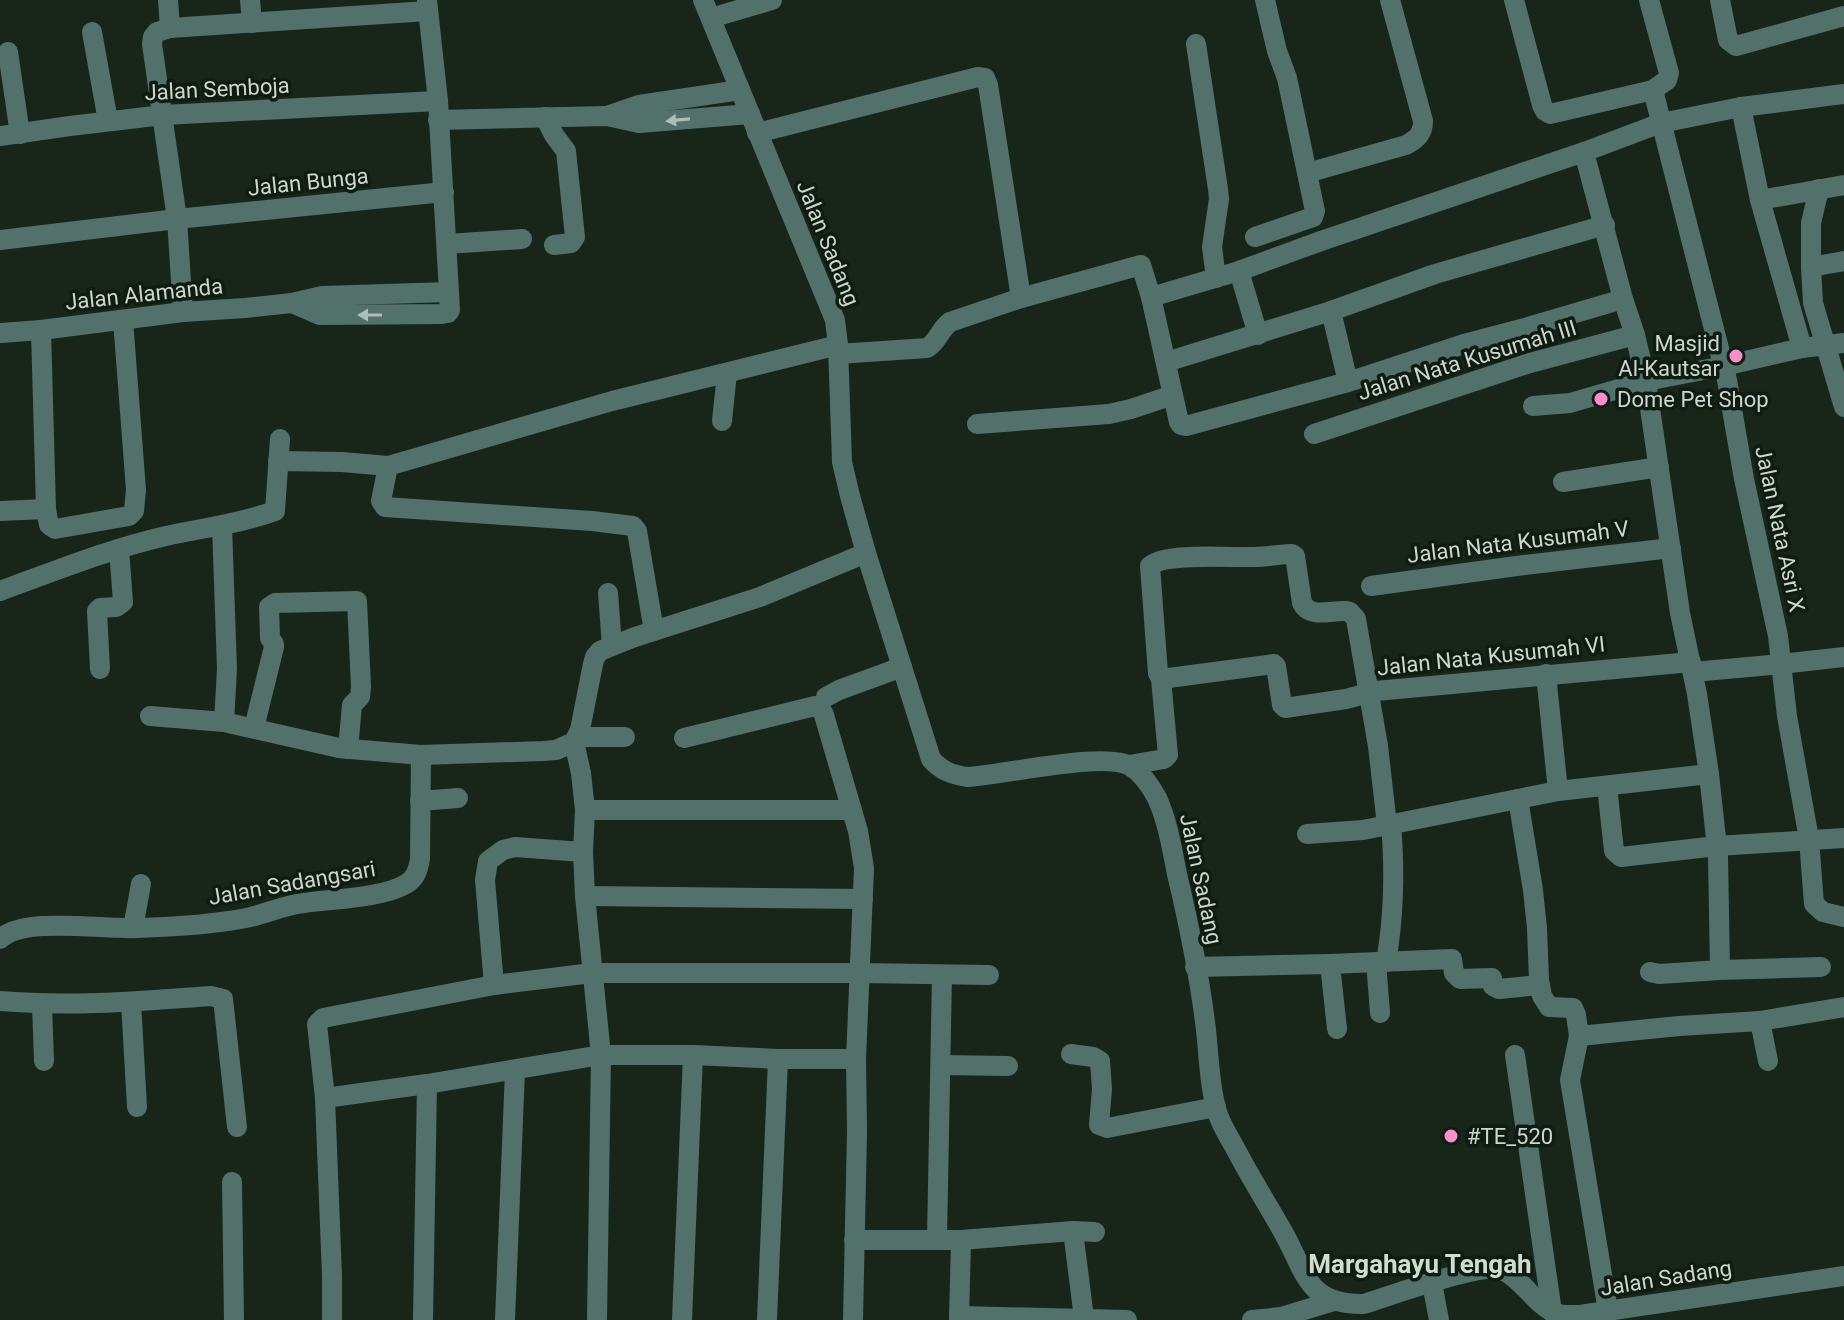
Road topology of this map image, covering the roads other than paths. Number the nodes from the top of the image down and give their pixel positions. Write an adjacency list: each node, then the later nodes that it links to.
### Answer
1 (168, 0): 14 (street)
2 (250, 0): 13 (street)
3 (772, 0): 11 (street)
4 (1265, 0): 31 (street)
5 (1390, 0): 31 (street)
6 (1514, 0): 19 (street)
7 (1649, 0): 19 (street)
8 (1720, 0): 12 (street)
9 (428, 5): 10 (street); 22 (street)
10 (340, 8): 13 (street)
11 (707, 9): 18 (street, Jalan Sadang)
12 (1844, 16)
13 (252, 23): 14 (street)
14 (170, 28): 23 (street)
15 (92, 32): 26 (street)
16 (1196, 44): 46 (street)
17 (8, 52): 29 (street)
18 (740, 90): 24 (street); 27 (street, Jalan Sadang)
19 (1653, 90): 28 (street, Jalan Nata Asri X)
20 (1844, 94): 21 (street)
21 (1741, 107): 28 (street); 35 (street)
22 (438, 111): 23 (street, Jalan Semboja); 25 (street, Jalan Semboja); 34 (street)
23 (163, 115): 26 (street, Jalan Semboja); 36 (street)
24 (607, 116): 25 (street, Jalan Semboja); 27 (street, one-way to 24)
25 (545, 117): 42 (street)
26 (108, 121): 29 (street, Jalan Semboja)
27 (754, 123): 49 (street); 61 (street, Jalan Sadang)
28 (1661, 123): 30 (street); 63 (street, Jalan Nata Asri X)
29 (10, 135)
30 (1584, 152): 37 (street); 45 (street)
31 (1307, 173): 38 (street)
32 (1844, 185): 33 (street)
33 (1819, 189): 35 (street); 44 (street)
34 (444, 192): 36 (street, Jalan Bunga); 41 (street)
35 (1760, 200): 60 (street)
36 (177, 219): 40 (street, Jalan Bunga); 53 (street)
37 (1605, 225): 50 (street); 52 (street)
38 (1255, 237)
39 (522, 239): 41 (street)
40 (0, 240)
41 (447, 244): 47 (street)
42 (554, 245)
43 (1844, 261): 44 (street)
44 (1811, 267): 59 (street)
45 (1239, 271): 46 (street); 57 (street)
46 (1216, 278): 48 (street)
47 (449, 292): 51 (street, Jalan Alamanda); 51 (street, Jalan Alamanda, one-way to 51)
48 (1151, 297): 49 (street); 62 (street)
49 (1021, 298): 61 (street)
50 (1623, 299): 58 (street); 66 (street)
51 (292, 303): 53 (street, Jalan Alamanda)
52 (1331, 311): 57 (street); 66 (street)
53 (183, 312): 54 (street, Jalan Alamanda)
54 (123, 320): 55 (street, Jalan Alamanda); 78 (street)
55 (41, 330): 56 (street, Jalan Alamanda); 78 (street)
56 (1, 333)
57 (1258, 335): 62 (street)
58 (1635, 335): 65 (street); 72 (street, Jalan Nata Kusumah III)
59 (1835, 344): 60 (street); 69 (street)
60 (1802, 348): 63 (street)
61 (838, 350): 64 (street); 83 (street, Jalan Sadang)
62 (1166, 362): 67 (street)
63 (1724, 366): 65 (street); 90 (street, Jalan Nata Asri X)
64 (727, 373): 70 (street); 75 (street)
65 (1646, 381): 68 (street); 76 (street)
66 (1348, 382): 67 (street)
67 (1173, 395): 71 (street)
68 (1533, 406)
69 (1844, 407)
70 (722, 421)
71 (977, 424)
72 (1314, 434)
73 (280, 439): 74 (street)
74 (278, 461): 75 (street); 80 (street)
75 (388, 466): 87 (street)
76 (1659, 467): 77 (street); 81 (street)
77 (1563, 482)
78 (46, 509): 79 (street)
79 (0, 511)
80 (222, 526): 82 (street); 99 (street)
81 (1671, 548): 84 (street, Jalan Nata Kusumah V); 92 (street)
82 (119, 549): 85 (street); 93 (street)
83 (866, 553): 87 (street); 91 (street, Jalan Sadang)
84 (1371, 586)
85 (0, 591)
86 (608, 593): 88 (street)
87 (654, 631): 88 (street)
88 (612, 646): 103 (street)
89 (1844, 657): 90 (street, Jalan Nata Kusumah VI)
90 (1781, 664): 92 (street, Jalan Nata Kusumah VI); 118 (street, Jalan Nata Asri X)
91 (902, 667): 97 (street); 106 (street, Jalan Sadang)
92 (1692, 667): 94 (street, Jalan Nata Kusumah VI); 107 (street)
93 (100, 669)
94 (1546, 674): 96 (street, Jalan Nata Kusumah VI); 109 (street)
95 (1161, 679): 96 (street, Jalan Nata Kusumah VI); 96 (street); 106 (street)
96 (1369, 692): 115 (street)
97 (826, 697)
98 (150, 716): 99 (street)
99 (224, 722): 100 (street)
100 (254, 728): 104 (street); 104 (street)
101 (625, 737): 103 (street)
102 (684, 738): 114 (street)
103 (576, 740): 105 (street); 113 (street)
104 (348, 749): 105 (street)
105 (421, 755): 112 (street, Jalan Sadangsari)
106 (1129, 765): 129 (street, Jalan Sadang)
107 (1709, 774): 108 (street); 119 (street)
108 (1607, 786): 109 (street); 119 (street)
109 (1558, 791): 111 (street)
110 (458, 798): 112 (street)
111 (1518, 799): 115 (street); 138 (street)
112 (420, 801): 125 (street, Jalan Sadangsari)
113 (585, 810): 114 (street); 120 (street)
114 (852, 810): 123 (street)
115 (1389, 824): 116 (street); 127 (street)
116 (1307, 834)
117 (1844, 838): 118 (street)
118 (1809, 839): 119 (street); 124 (street, Jalan Nata Asri X)
119 (1717, 846): 131 (street)
120 (583, 852): 122 (street); 137 (street)
121 (141, 884): 125 (street)
122 (585, 896): 123 (street); 133 (street)
123 (863, 899): 134 (street)
124 (1844, 917)
125 (133, 928): 126 (street, Jalan Sadangsari)
126 (0, 939)
127 (1381, 962): 128 (street); 138 (street); 143 (street)
128 (1330, 964): 129 (street); 145 (street)
129 (1195, 967): 161 (street, Jalan Sadang)
130 (1821, 967): 131 (street)
131 (1720, 970): 132 (street)
132 (1650, 972)
133 (592, 973): 134 (street); 137 (street); 148 (street)
134 (861, 973): 135 (street); 152 (street)
135 (942, 975): 136 (street); 155 (street)
136 (989, 975)
137 (494, 985): 159 (street)
138 (1540, 985): 146 (street)
139 (0, 1001): 141 (street)
140 (131, 1002): 141 (street); 160 (street); 162 (street)
141 (42, 1004): 153 (street)
142 (1844, 1007): 144 (street)
143 (1380, 1013)
144 (1760, 1021): 146 (street); 154 (street)
145 (1337, 1029)
146 (1579, 1036): 172 (street)
147 (1071, 1054): 161 (street)
148 (601, 1055): 149 (street); 157 (street); 180 (street)
149 (693, 1055): 151 (street); 181 (street)
150 (1515, 1055): 173 (street)
151 (778, 1059): 152 (street); 182 (street)
152 (856, 1059): 167 (street)
153 (44, 1061)
154 (1768, 1061)
155 (941, 1065): 156 (street); 166 (street)
156 (1008, 1066)
157 (515, 1070): 158 (street); 179 (street)
158 (427, 1084): 159 (street); 178 (street)
159 (325, 1098): 177 (street)
160 (137, 1107)
161 (1216, 1107): 171 (street, Jalan Sadang)
162 (237, 1127)
163 (232, 1182): 176 (street)
164 (1073, 1231): 165 (street); 168 (street); 175 (street)
165 (1095, 1232)
166 (937, 1238): 167 (street); 168 (street)
167 (854, 1240): 183 (street)
168 (961, 1240): 174 (street)
169 (1844, 1276): 172 (street, Jalan Sadang)
170 (1432, 1283): 171 (street); 173 (street); 186 (street)
171 (1334, 1301): 185 (street)
172 (1608, 1311): 173 (street, Jalan Sadang)
173 (1552, 1312)
174 (959, 1318): 175 (street)
175 (1084, 1318): 184 (street)
176 (234, 1320)
177 (332, 1320)
178 (423, 1320)
179 (505, 1320)
180 (597, 1320)
181 (682, 1320)
182 (767, 1320)
183 (853, 1320)
184 (1127, 1320)
185 (1252, 1320)
186 (1439, 1320)

